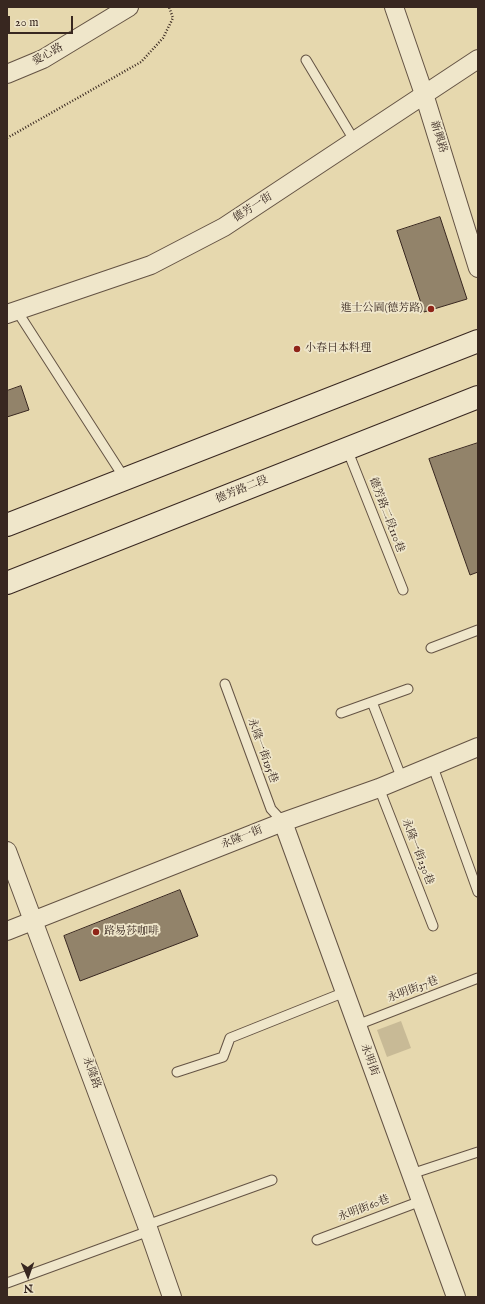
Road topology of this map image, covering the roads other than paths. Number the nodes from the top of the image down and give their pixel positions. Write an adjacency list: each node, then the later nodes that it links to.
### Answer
1 (129, 7): 5 (street, 愛心路)
2 (394, 7): 6 (street, 新興路)
3 (478, 59): 6 (street, 德芳一街)
4 (306, 60): 7 (lane)
5 (7, 74)
6 (424, 94): 7 (street, 德芳一街); 8 (street, 新興路)
7 (354, 140): 9 (street, 德芳一街)
8 (478, 268)
9 (12, 312): 13 (lane)
10 (478, 341): 13 (street)
11 (478, 397): 12 (street, 德芳路二段)
12 (347, 449): 15 (street, 德芳路二段); 16 (lane, 德芳路二段110巷)
13 (125, 479): 14 (street)
14 (7, 525)
15 (7, 583)
16 (403, 590)
17 (478, 630): 18 (lane)
18 (431, 648)
19 (225, 684): 27 (lane, 永隆一街195巷)
20 (408, 689): 21 (lane)
21 (372, 702): 22 (lane); 25 (lane)
22 (342, 713)
23 (478, 747): 24 (street, 永隆一街)
24 (433, 766): 25 (street, 永隆一街); 29 (lane)
25 (402, 779): 26 (street, 永隆一街)
26 (379, 788): 27 (street, 永隆一街); 31 (lane, 永隆一街230巷)
27 (283, 822): 30 (street, 永隆一街); 34 (street, 永明街)
28 (7, 850): 30 (street, 永隆路)
29 (478, 892)
30 (34, 920): 32 (street, 永隆一街); 41 (street, 永隆路)
31 (433, 926)
32 (7, 931)
33 (478, 978): 35 (lane, 永明街37巷)
34 (345, 992): 35 (street, 永明街); 36 (lane)
35 (357, 1025): 38 (street, 永明街)
36 (177, 1072)
37 (478, 1152): 38 (lane)
38 (411, 1174): 40 (street, 永明街)
39 (272, 1180): 41 (lane)
40 (420, 1201): 42 (lane, 永明街60巷); 45 (street, 永明街)
41 (148, 1228): 43 (lane); 44 (street, 永隆路)
42 (317, 1240)
43 (7, 1283)
44 (172, 1297)
45 (456, 1297)

